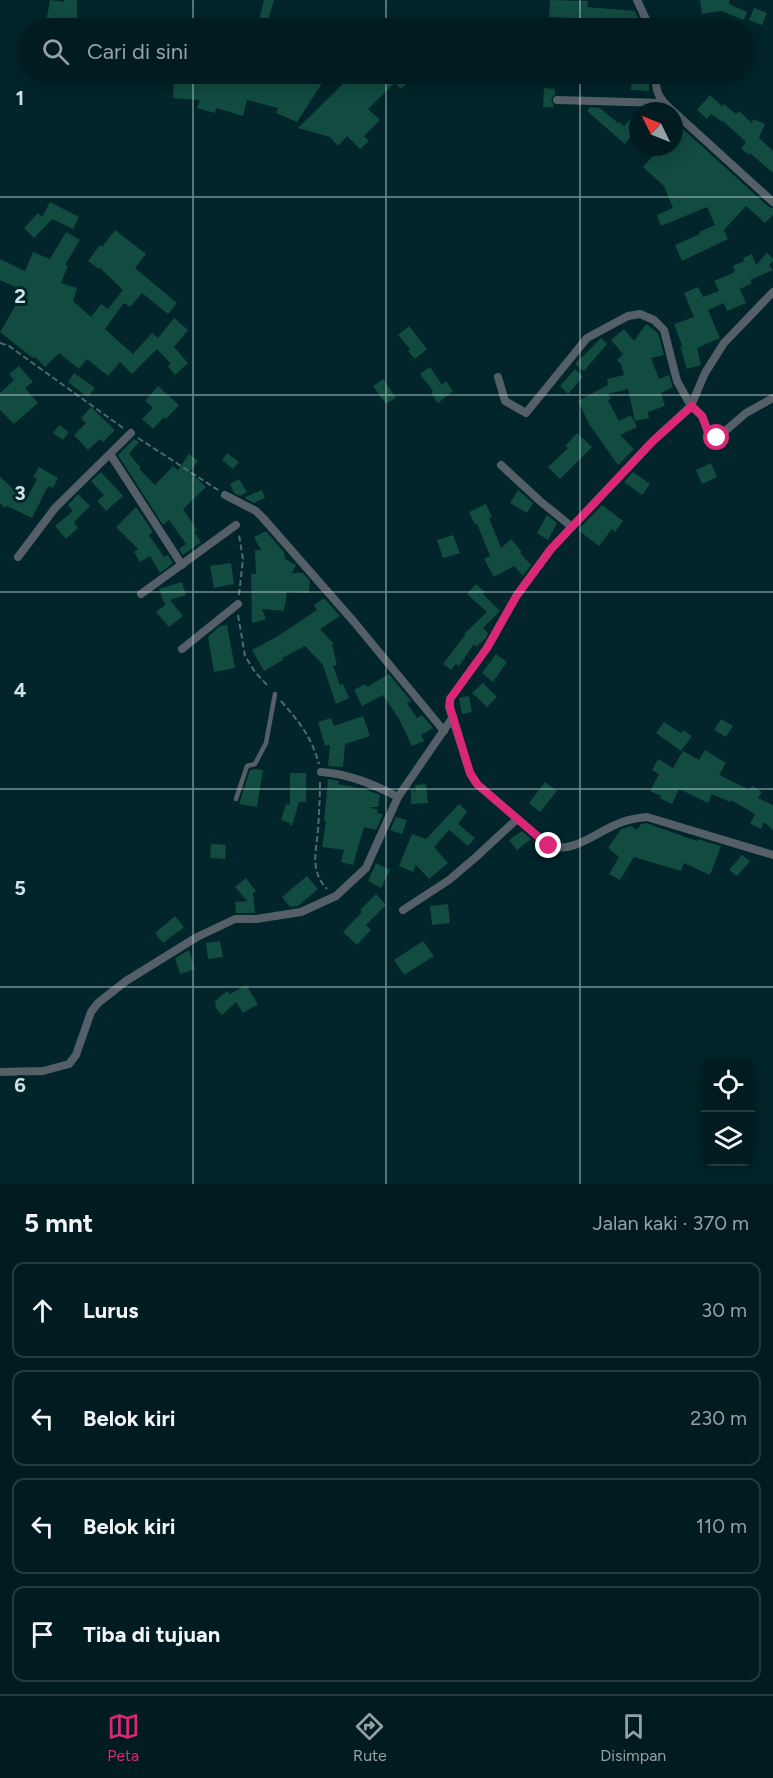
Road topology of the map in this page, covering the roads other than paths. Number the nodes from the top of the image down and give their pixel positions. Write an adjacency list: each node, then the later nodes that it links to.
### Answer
1 (637, 0): 2 (street)
2 (645, 18)
3 (656, 84): 5 (street)
4 (557, 100): 6 (street)
5 (662, 102)
6 (629, 103)
7 (683, 121): 8 (street)
8 (773, 202)
9 (773, 292): 12 (street)
10 (498, 376): 12 (street)
11 (773, 398): 12 (street)
12 (692, 406): 18 (street)
13 (131, 433): 14 (street)
14 (110, 454): 19 (street); 20 (street)
15 (501, 465): 18 (street)
16 (225, 495): 26 (street)
17 (236, 525): 20 (street)
18 (572, 526): 25 (street)
19 (18, 557)
20 (182, 565): 21 (street)
21 (141, 594)
22 (238, 604): 23 (street)
23 (182, 649)
24 (275, 694): 29 (lane)
25 (453, 717): 26 (street); 30 (street)
26 (444, 731): 28 (street)
27 (321, 771): 28 (street)
28 (398, 797): 33 (street)
29 (236, 799)
30 (517, 819): 31 (street); 32 (street)
31 (773, 855)
32 (403, 910)
33 (0, 1072)

